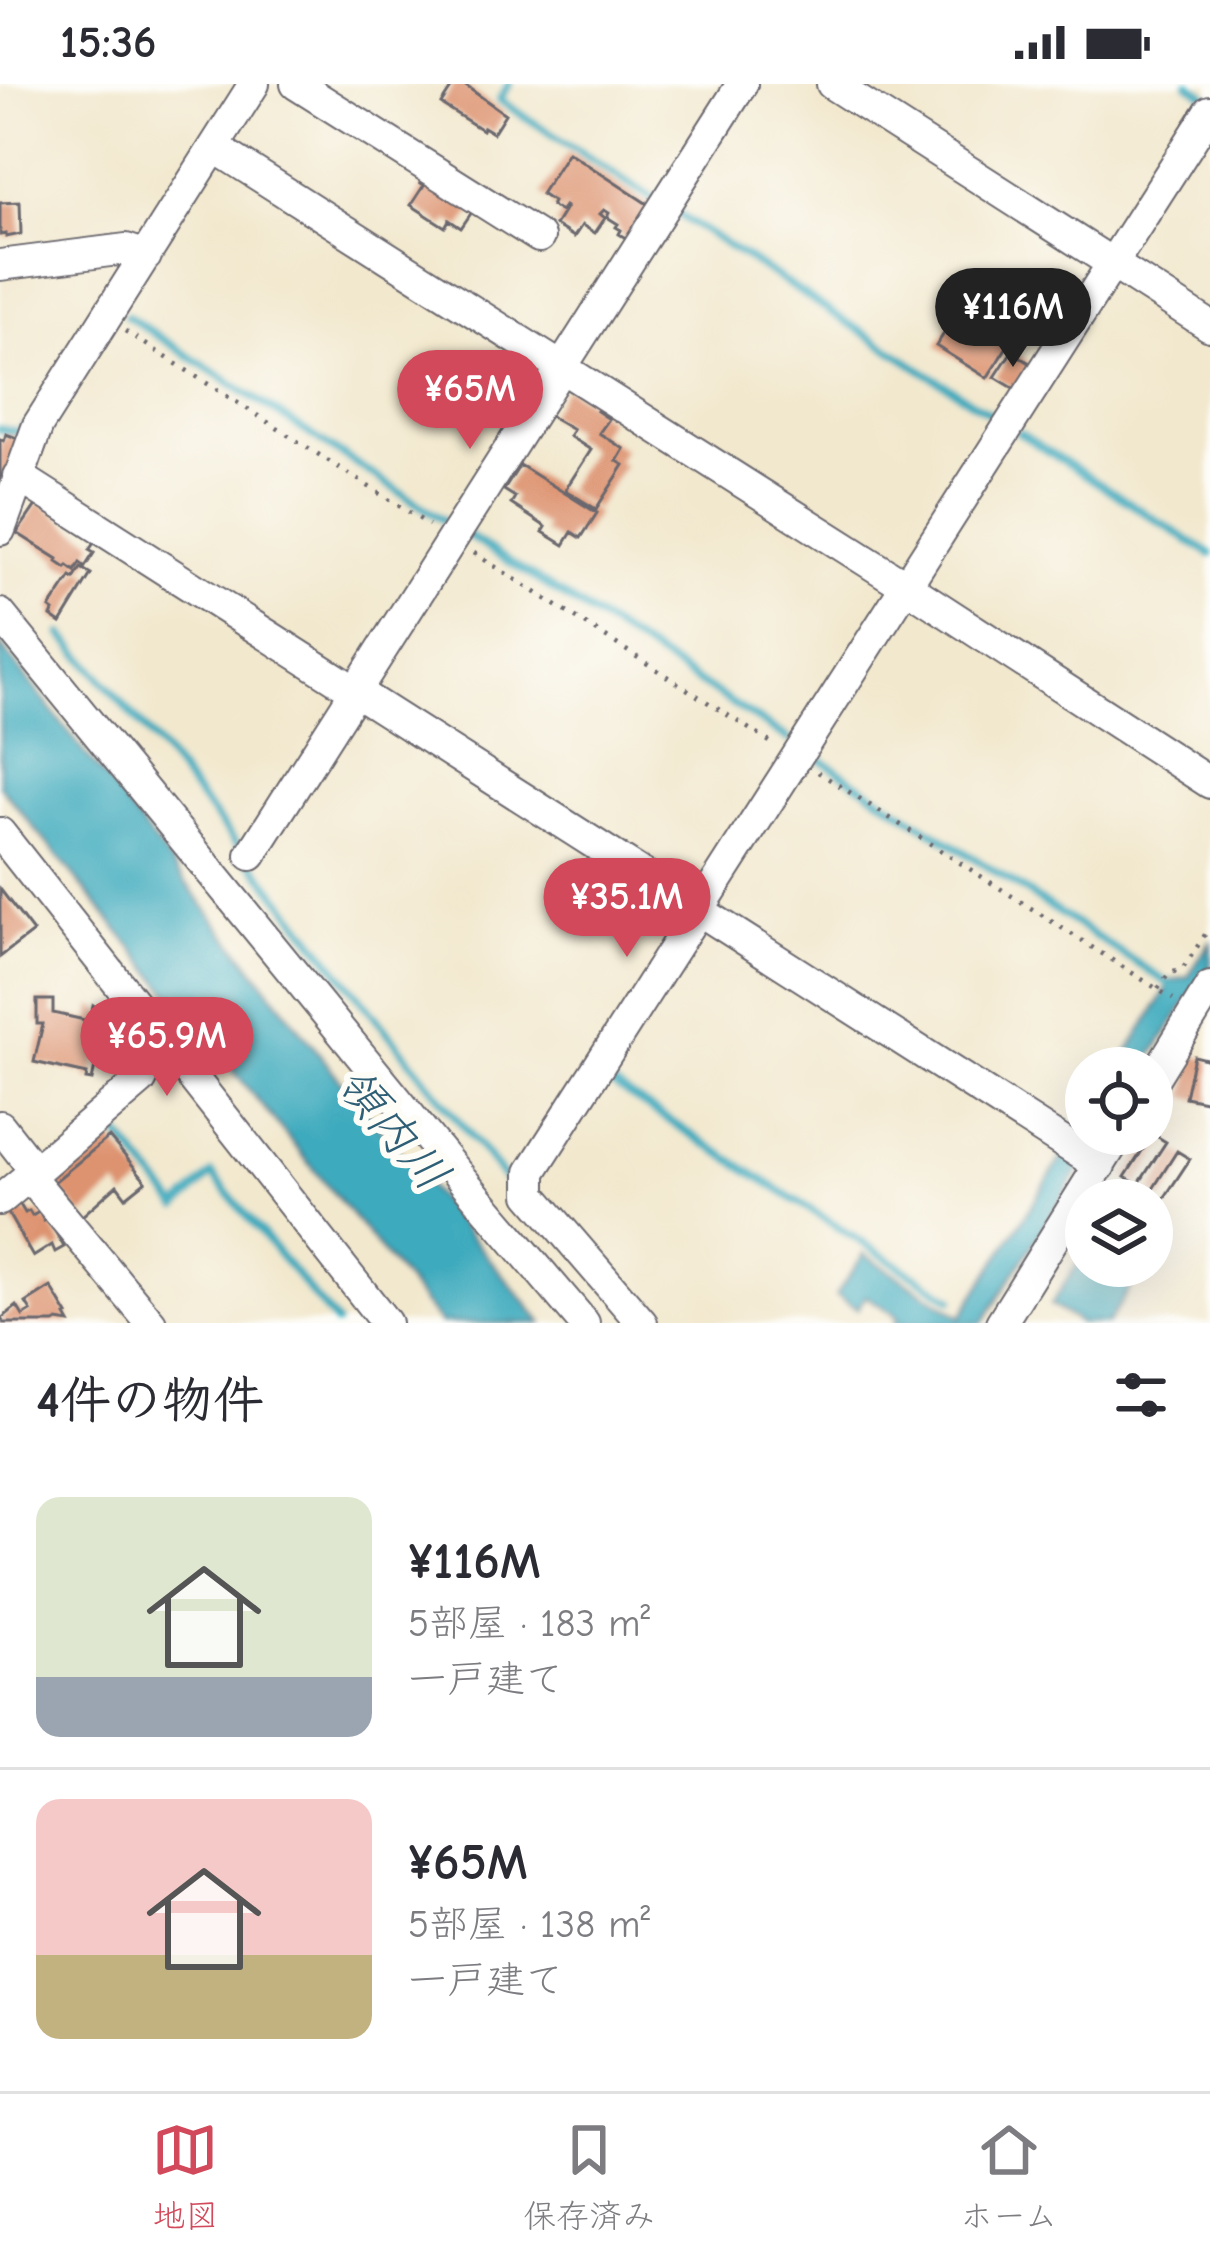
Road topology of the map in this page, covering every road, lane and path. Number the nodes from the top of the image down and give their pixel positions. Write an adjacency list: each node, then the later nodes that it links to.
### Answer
1 (254, 84): 6 (street)
2 (296, 84): 7 (street)
3 (742, 84): 13 (street)
4 (832, 84): 9 (street)
5 (1210, 111): 9 (street)
6 (214, 147): 8 (street); 13 (street)
7 (539, 237)
8 (146, 256): 10 (street); 11 (street)
9 (1112, 263): 12 (street); 17 (street)
10 (0, 265)
11 (105, 319): 14 (street); 16 (path)
12 (1210, 326)
13 (562, 367): 16 (street); 17 (street)
14 (18, 476): 15 (street); 19 (street)
15 (0, 530)
16 (454, 540): 19 (street); 20 (path)
17 (906, 586): 20 (street); 21 (street)
18 (0, 614): 36 (street)
19 (356, 691): 23 (street); 24 (street)
20 (796, 758): 24 (street); 25 (path)
21 (1210, 783)
22 (0, 833): 27 (street)
23 (251, 855)
24 (698, 910): 31 (street); 37 (street)
25 (1210, 927)
26 (1210, 987): 28 (street)
27 (156, 1032): 32 (street); 35 (street)
28 (1173, 1047)
29 (0, 1126): 32 (street)
30 (1104, 1155): 31 (street)
31 (1097, 1164): 38 (street)
32 (32, 1173): 33 (street); 34 (street)
33 (0, 1200)
34 (151, 1323)
35 (386, 1323)
36 (584, 1323)
37 (642, 1323)
38 (1001, 1323)

